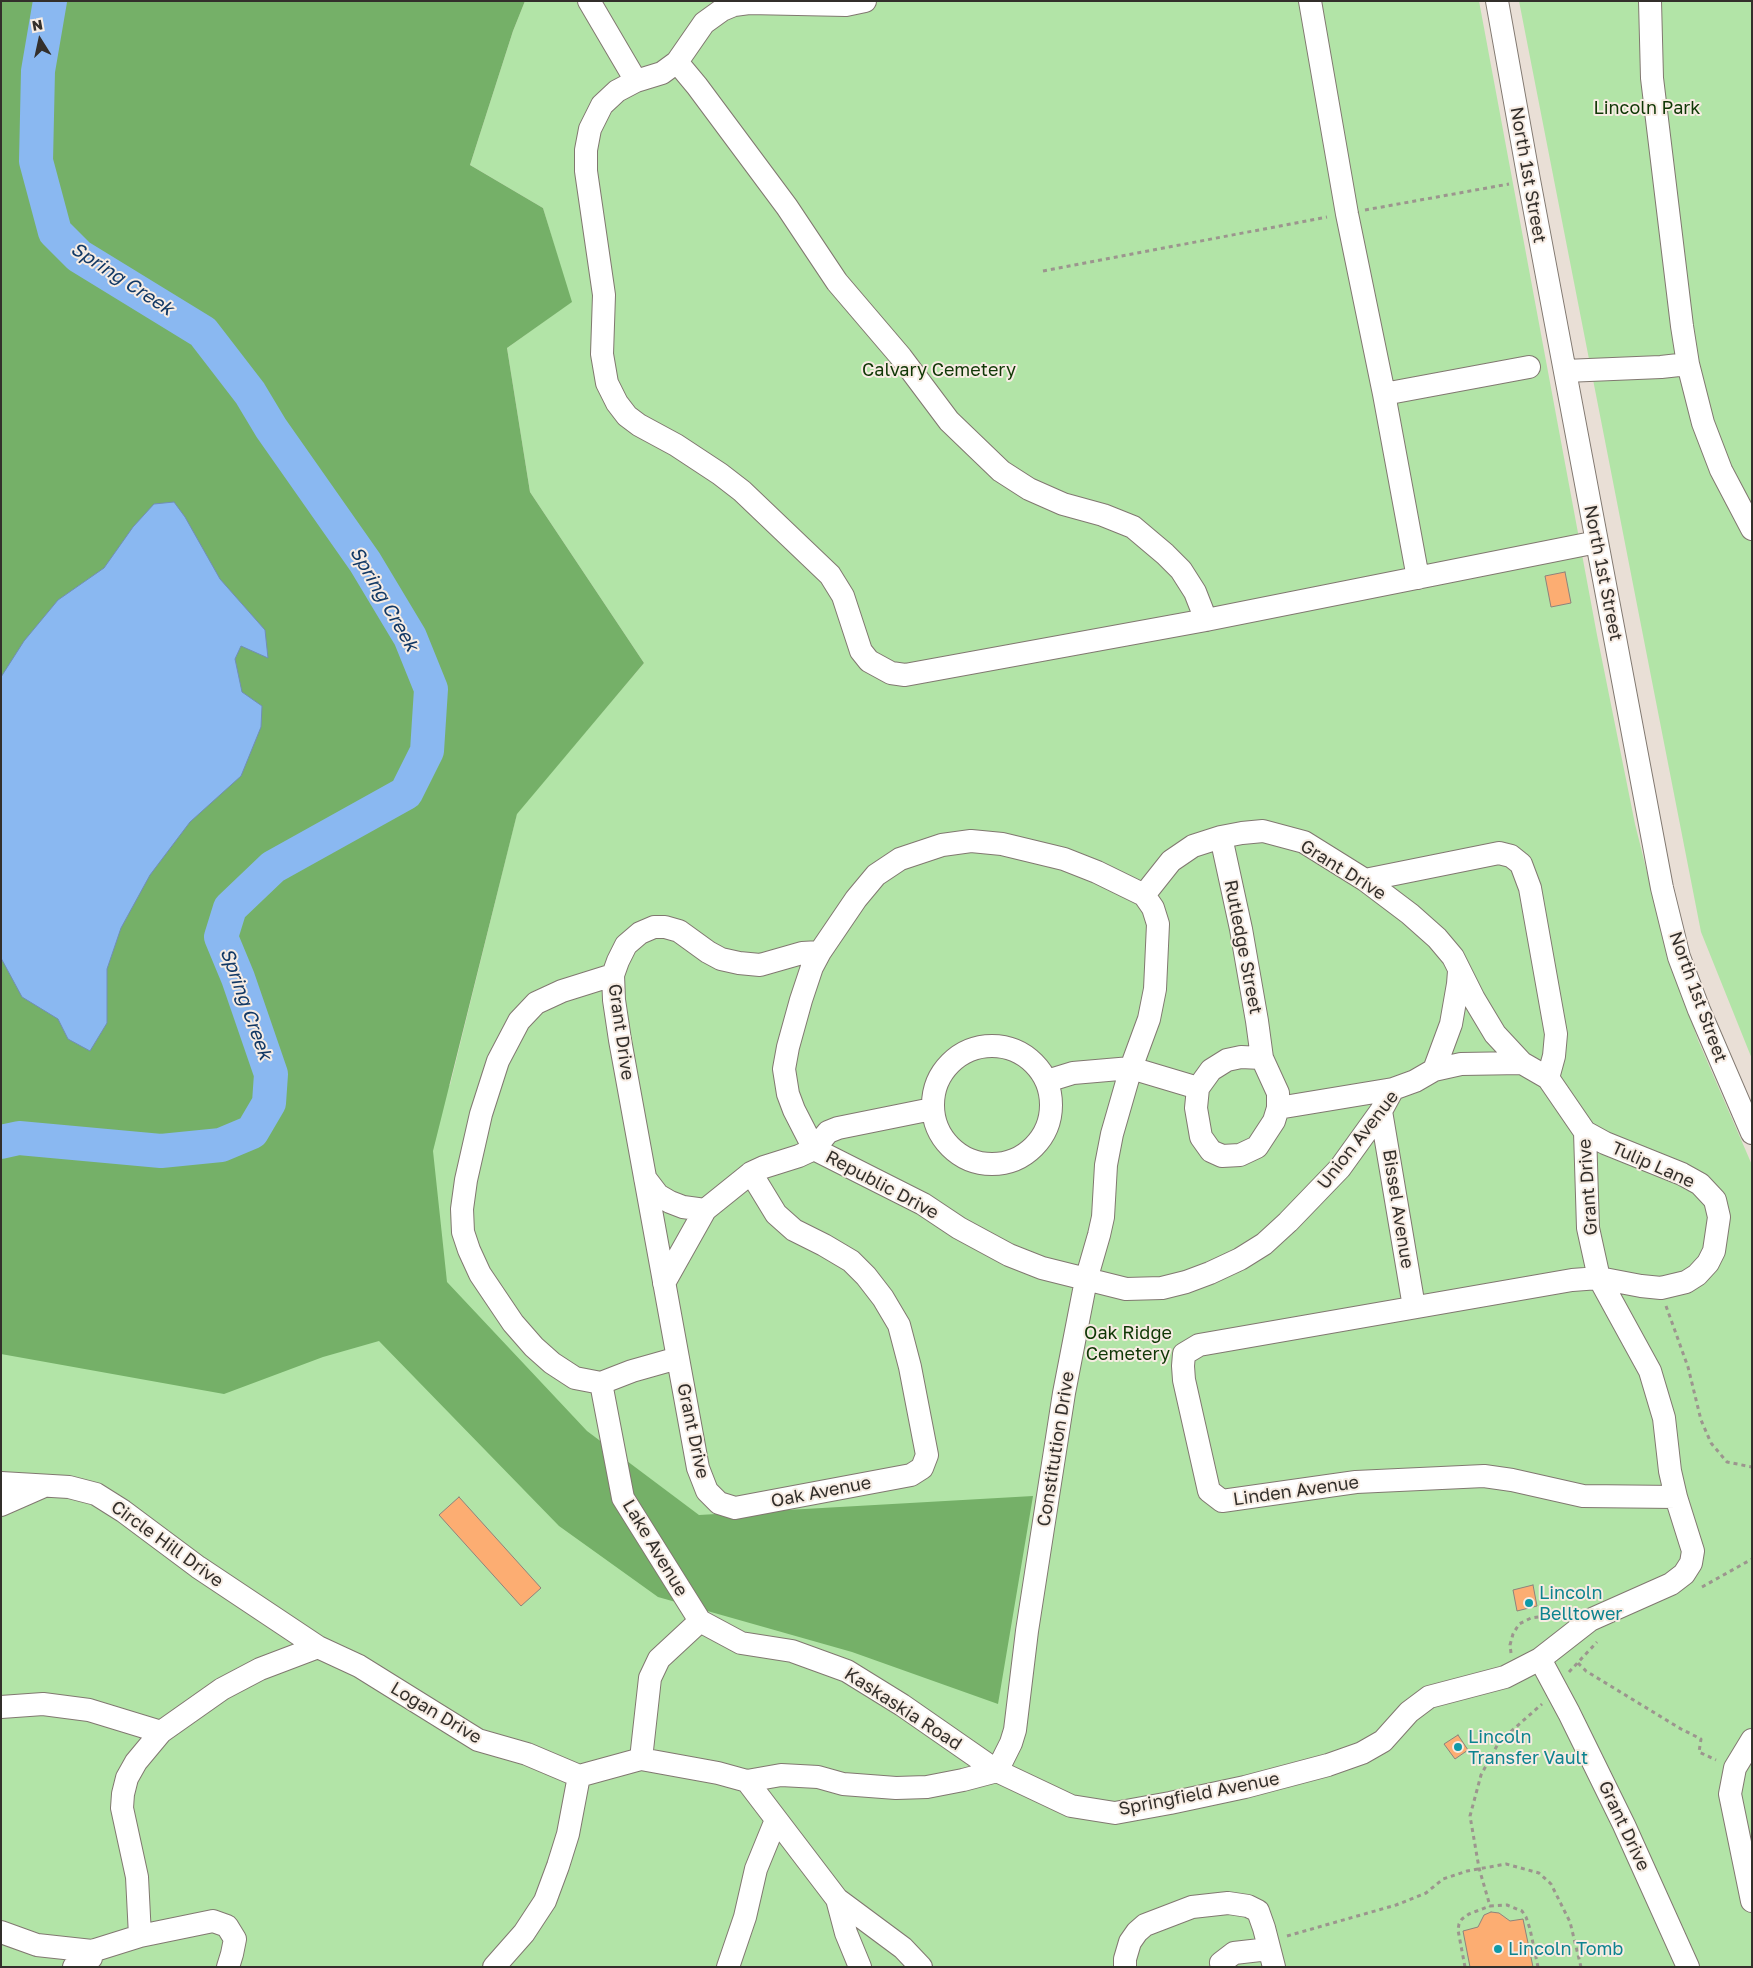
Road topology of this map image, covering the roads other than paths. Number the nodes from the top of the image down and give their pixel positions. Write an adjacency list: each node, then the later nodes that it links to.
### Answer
1 (589, 1): 7 (street)
2 (865, 1): 6 (street)
3 (1310, 1): 11 (street)
4 (1497, 1): 10 (street, North 1st Street)
5 (1650, 1): 8 (street)
6 (677, 62): 7 (street); 15 (street)
7 (636, 81): 15 (street)
8 (1688, 364): 10 (street); 12 (street)
9 (1529, 367): 11 (street)
10 (1565, 371): 13 (street, North 1st Street)
11 (1384, 394): 14 (street)
12 (1752, 530)
13 (1597, 542): 14 (street); 34 (street, North 1st Street)
14 (1418, 578): 15 (street)
15 (1206, 620)
16 (1221, 837): 17 (street, Grant Drive); 18 (street, Grant Drive); 22 (street, Rutledge Street)
17 (1365, 880): 20 (street, Grant Drive); 26 (street)
18 (1144, 896): 19 (street); 24 (street, Constitution Drive)
19 (820, 952): 21 (street, Grant Drive); 35 (street, Republic Drive)
20 (1459, 971): 23 (street, Grant Drive); 25 (street)
21 (613, 974): 37 (street, Grant Drive); 44 (street)
22 (1262, 1058): 28 (street); 30 (street)
23 (1522, 1063): 25 (street, Union Avenue); 26 (street, Grant Drive)
24 (1131, 1068): 27 (street); 28 (street); 40 (street, Constitution Drive)
25 (1434, 1070): 29 (street, Union Avenue)
26 (1548, 1078): 33 (street, Grant Drive)
27 (1047, 1082): 31 (street); 31 (street)
28 (1198, 1088): 30 (street)
29 (1393, 1089): 30 (street); 32 (street, Union Avenue)
30 (1278, 1108)
31 (932, 1109): 35 (street)
32 (1381, 1111): 40 (street, Union Avenue); 42 (street, Bissel Avenue)
33 (1586, 1132): 39 (street, Grant Drive); 39 (street, Tulip Lane)
34 (1752, 1133)
35 (814, 1149): 36 (street); 40 (street, Republic Drive)
36 (751, 1173): 38 (street); 48 (street, Oak Avenue)
37 (645, 1178): 38 (street); 41 (street, Grant Drive)
38 (705, 1210): 41 (street)
39 (1599, 1278): 42 (street, Linden Avenue); 47 (street, Grant Drive)
40 (1086, 1280): 57 (street, Constitution Drive)
41 (664, 1283): 43 (street, Grant Drive)
42 (1414, 1308): 47 (street, Linden Avenue)
43 (678, 1358): 44 (street); 48 (street, Grant Drive)
44 (601, 1384): 50 (street, Lake Avenue)
45 (1, 1483): 46 (street, Circle Hill Drive)
46 (45, 1486): 49 (street); 51 (street, Circle Hill Drive)
47 (1676, 1497): 52 (street, Grant Drive)
48 (719, 1503)
49 (1, 1505)
50 (700, 1621): 56 (street); 57 (street, Kaskaskia Road)
51 (318, 1647): 54 (street); 58 (street, Logan Drive)
52 (1540, 1659): 57 (street, Springfield Avenue); 75 (street, Grant Drive)
53 (1, 1706): 54 (street)
54 (161, 1732): 64 (street)
55 (1752, 1740): 62 (street)
56 (641, 1759): 58 (street); 59 (street)
57 (997, 1771): 59 (street)
58 (579, 1776): 69 (street)
59 (747, 1781): 60 (street)
60 (776, 1820): 61 (street); 70 (street)
61 (836, 1900): 71 (street); 72 (street)
62 (1752, 1901)
63 (1, 1932): 66 (street)
64 (140, 1936): 66 (street); 68 (street)
65 (1275, 1951): 73 (street); 74 (street)
66 (91, 1959): 67 (street)
67 (74, 1967)
68 (228, 1967)
69 (494, 1967)
70 (728, 1967)
71 (860, 1967)
72 (921, 1967)
73 (1126, 1967)
74 (1222, 1967)
75 (1688, 1967)

